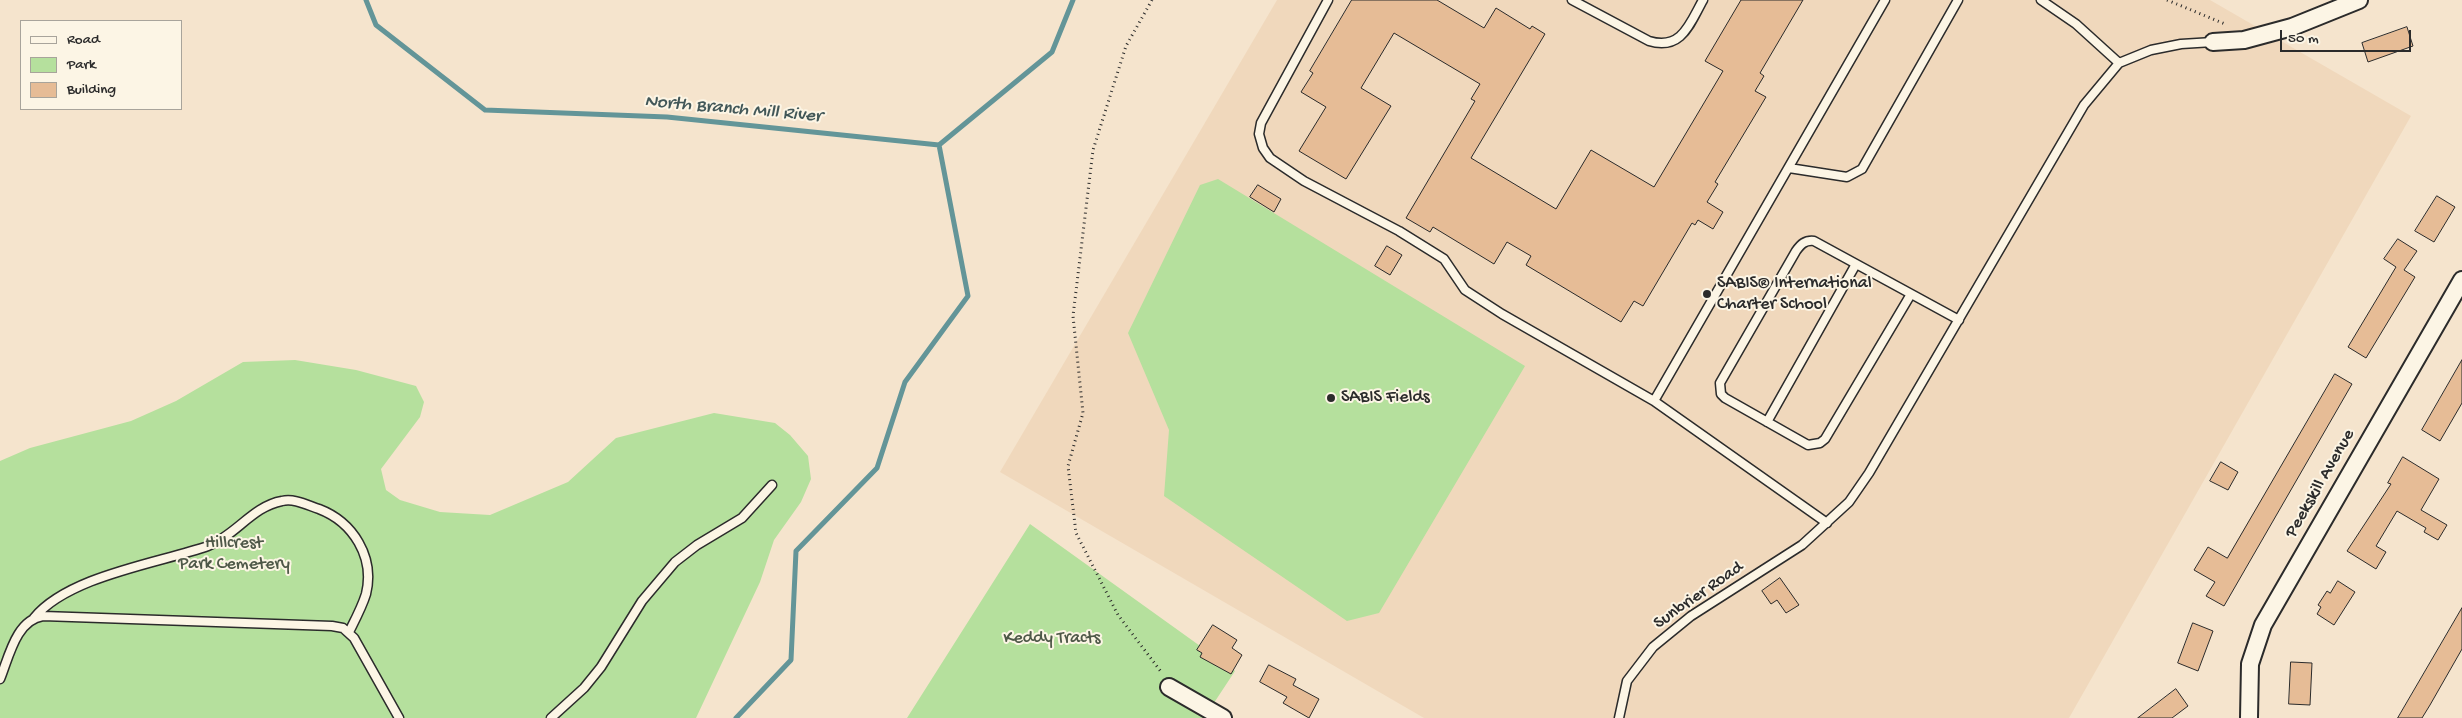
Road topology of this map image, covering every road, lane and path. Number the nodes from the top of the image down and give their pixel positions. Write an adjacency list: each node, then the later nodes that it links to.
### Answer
1 (1152, 0): 25 (path)
2 (1328, 0): 18 (lane)
3 (1572, 0): 4 (lane)
4 (1703, 0)
5 (1885, 0): 13 (lane)
6 (1958, 0): 13 (lane)
7 (2041, 0): 12 (lane)
8 (2167, 0): 10 (path)
9 (2352, 1): 11 (street)
10 (2226, 25)
11 (2213, 42): 12 (lane)
12 (2118, 63): 17 (lane, Sunbrier Road)
13 (1789, 168): 18 (lane)
14 (1856, 264): 16 (lane); 19 (lane); 19 (lane)
15 (2461, 284): 30 (street, Peekskill Avenue)
16 (1911, 294): 17 (lane); 19 (lane)
17 (1959, 320): 21 (lane, Sunbrier Road)
18 (1654, 401): 21 (lane)
19 (1767, 422)
20 (772, 485): 27 (lane)
21 (1828, 523): 29 (lane, Sunbrier Road)
22 (34, 618): 23 (lane); 23 (lane); 24 (lane)
23 (349, 632): 26 (lane)
24 (0, 679)
25 (1169, 687): 28 (street)
26 (399, 718)
27 (551, 718)
28 (1223, 718)
29 (1618, 718)
30 (2249, 718)

